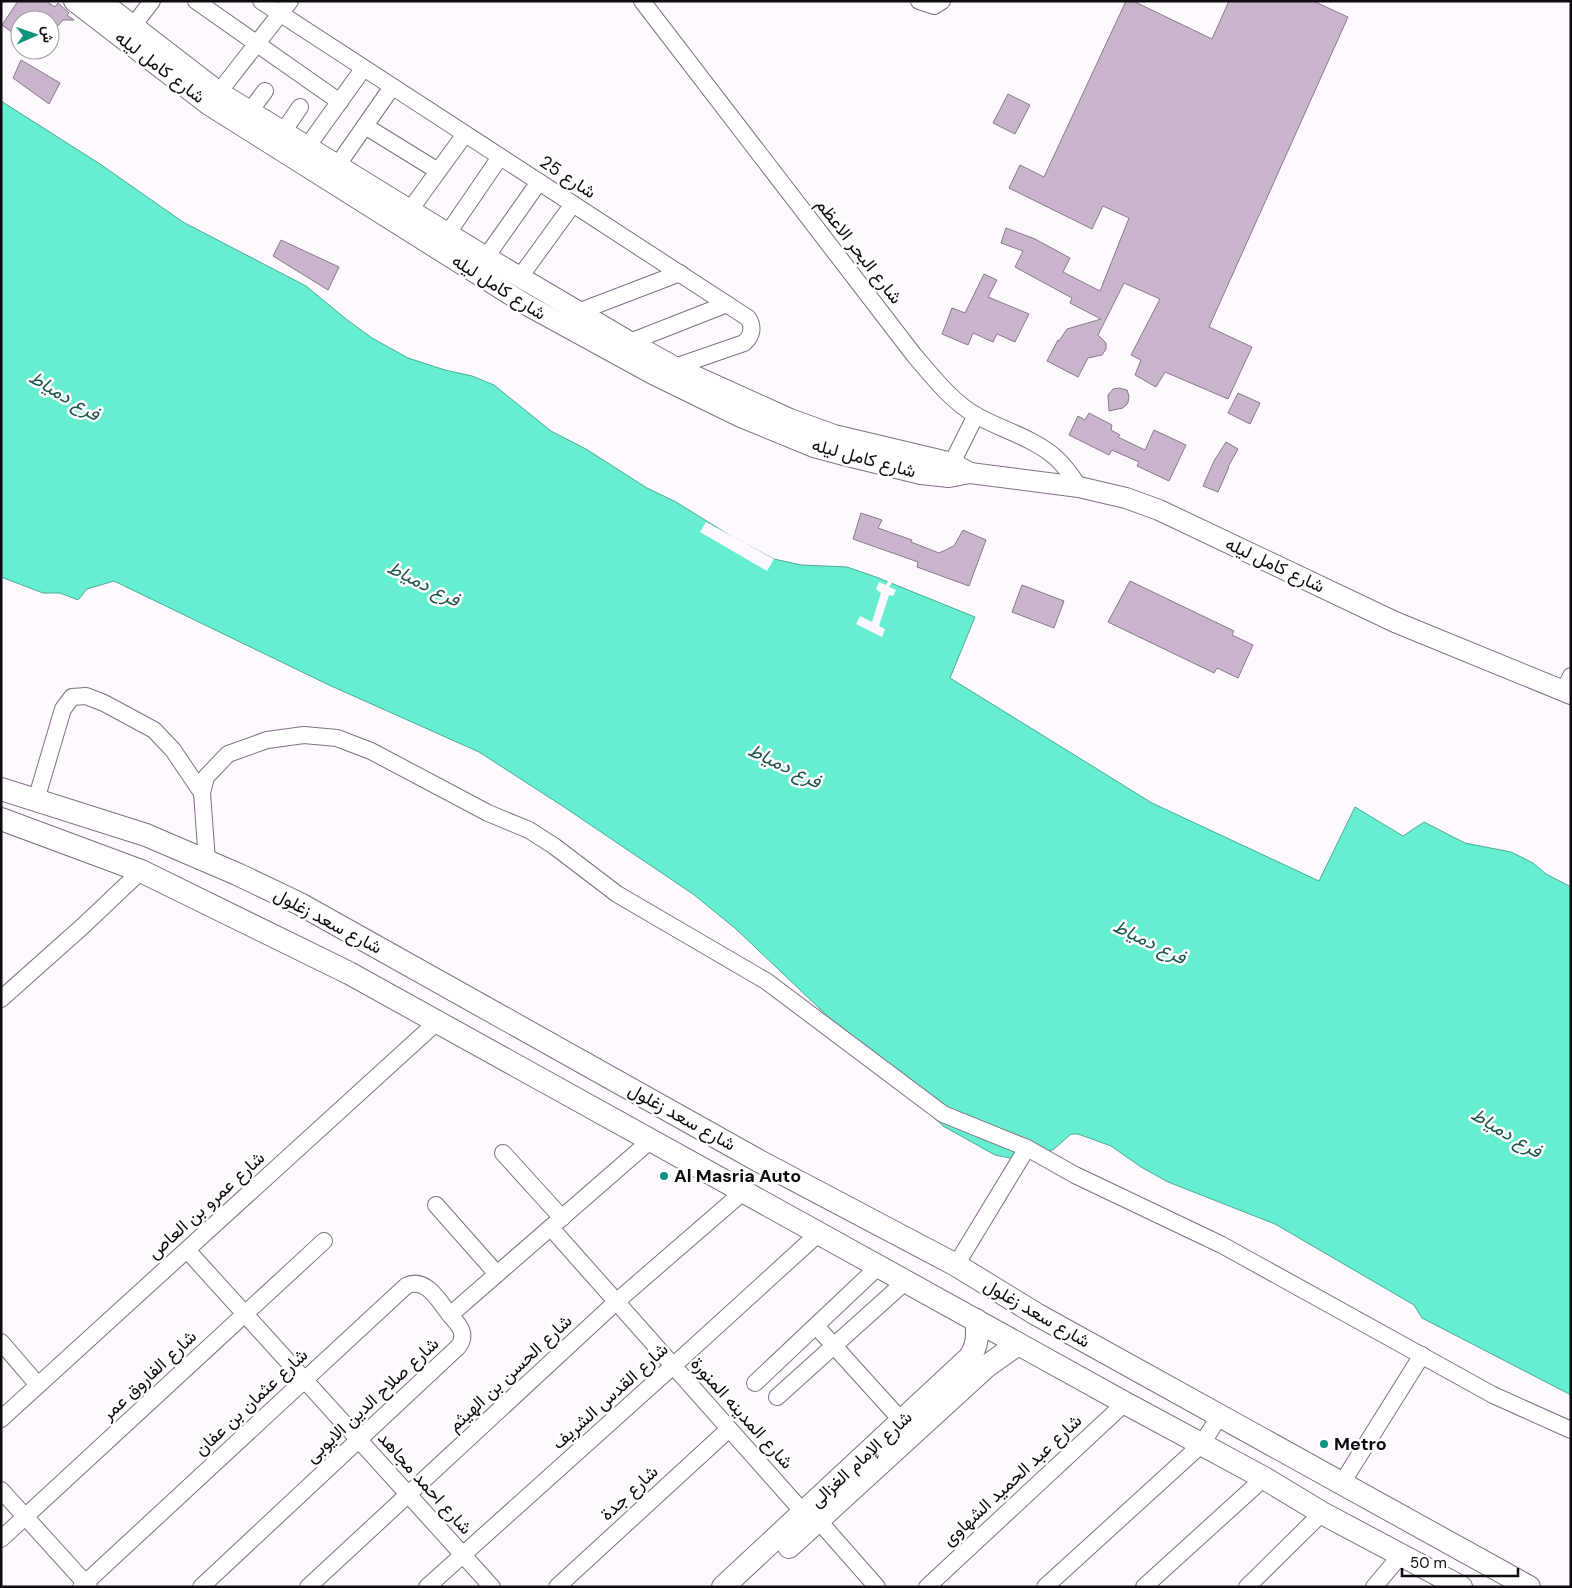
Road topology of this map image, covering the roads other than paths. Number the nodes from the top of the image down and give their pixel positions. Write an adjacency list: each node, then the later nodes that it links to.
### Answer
1 (74, 1): 16 (street, شارع كامل ليله)
2 (152, 1): 11 (street)
3 (196, 1): 12 (street)
4 (261, 1): 10 (street, شارع 25)
5 (290, 1): 10 (street)
6 (642, 1): 40 (street, شارع البحر الاعظم)
7 (919, 1): 9 (street)
8 (103, 2): 11 (street, شارع كامل ليله)
9 (941, 3)
10 (280, 15): 12 (street); 13 (street, شارع 25)
11 (133, 26): 16 (street, شارع كامل ليله)
12 (257, 44): 16 (street); 17 (street)
13 (363, 69): 14 (street, شارع 25); 17 (street)
14 (392, 87): 20 (street); 22 (street, شارع 25)
15 (264, 91): 19 (street)
16 (214, 98): 19 (street, شارع كامل ليله); 38 (street, شارع كامل ليله)
17 (340, 102): 23 (street)
18 (300, 107): 21 (street)
19 (250, 111): 21 (street, شارع كامل ليله)
20 (365, 126): 25 (street); 26 (street)
21 (283, 132): 23 (street, شارع كامل ليله)
22 (465, 134): 24 (street, شارع 25); 26 (street)
23 (307, 147): 25 (street, شارع كامل ليله)
24 (500, 157): 27 (street, شارع 25); 30 (street)
25 (337, 166): 29 (street, شارع كامل ليله)
26 (438, 172): 29 (street)
27 (539, 182): 28 (street, شارع 25); 31 (street)
28 (573, 204): 32 (street, شارع 25); 33 (street)
29 (410, 210): 30 (street, شارع كامل ليله)
30 (448, 233): 31 (street, شارع كامل ليله)
31 (486, 257): 33 (street, شارع كامل ليله)
32 (680, 273): 34 (street, شارع 25); 35 (street)
33 (520, 277): 35 (street, شارع كامل ليله)
34 (727, 304): 36 (street); 37 (street, شارع 25)
35 (578, 312): 36 (street, شارع كامل ليله)
36 (630, 342): 37 (street, شارع كامل ليله)
37 (675, 366): 38 (street, شارع 25); 39 (street, شارع كامل ليله)
38 (653, 374): 39 (street, شارع كامل ليله)
39 (743, 409): 41 (street, شارع كامل ليله)
40 (976, 415): 41 (street); 42 (street, شارع البحر الاعظم)
41 (951, 470): 42 (street, شارع كامل ليله)
42 (1079, 487): 43 (street, شارع كامل ليله)
43 (1568, 687)
44 (1, 789): 46 (main road, شارع سعد زغلول)
45 (202, 793): 46 (street); 48 (street); 56 (street)
46 (36, 800): 48 (main road, شارع سعد زغلول)
47 (1, 820): 49 (main road, شارع سعد زغلول)
48 (207, 861): 52 (main road, شارع سعد زغلول)
49 (141, 871): 50 (street); 51 (main road, شارع سعد زغلول)
50 (1, 999)
51 (438, 1021): 54 (main road, شارع سعد زغلول); 63 (street, شارع عمرو بن العاص)
52 (570, 1055): 53 (main road, شارع سعد زغلول); 54 (main road)
53 (613, 1079): 54 (main road); 64 (main road, شارع سعد زغلول)
54 (577, 1098): 55 (main road, شارع سعد زغلول)
55 (651, 1140): 58 (main road, شارع سعد زغلول); 60 (street)
56 (1027, 1148): 64 (street); 76 (street)
57 (503, 1152): 60 (street, شارع المدينه المنورة)
58 (743, 1192): 61 (main road, شارع سعد زغلول); 68 (street, شارع الحسن بن الهيثم)
59 (436, 1205): 66 (street)
60 (556, 1223): 66 (street); 68 (street, شارع المدينه المنورة)
61 (819, 1233): 65 (main road, شارع سعد زغلول); 77 (street, شارع القدس الشريف)
62 (324, 1241): 69 (street, شارع الفاروق عمر)
63 (187, 1250): 69 (street, شارع احمد مجاهد); 80 (street, شارع عمرو بن العاص)
64 (956, 1265): 83 (main road, شارع سعد زغلول)
65 (879, 1266): 67 (main road, شارع سعد زغلول); 72 (street)
66 (497, 1274): 70 (street)
67 (906, 1281): 71 (main road, شارع سعد زغلول); 75 (street)
68 (616, 1302): 77 (street, شارع المدينه المنورة); 93 (street, شارع الحسن بن الهيثم)
69 (245, 1314): 78 (street, شارع احمد مجاهد); 96 (street, شارع الفاروق عمر)
70 (450, 1314): 78 (street, شارع عثمان بن عفان); 88 (street, شارع صلاح الدين الايوبى)
71 (976, 1320): 74 (main road, شارع سعد زغلول); 85 (main road, شارع الإمام الغزالى)
72 (816, 1326): 75 (street); 79 (street)
73 (1, 1342): 80 (street)
74 (1018, 1344): 82 (main road, شارع سعد زغلول); 95 (main road, شارع الإمام الغزالى)
75 (834, 1346): 81 (street); 85 (street)
76 (1422, 1355): 87 (street); 91 (street)
77 (673, 1366): 86 (street, شارع المدينه المنورة); 98 (street, شارع القدس الشريف)
78 (305, 1380): 88 (street, شارع احمد مجاهد); 100 (street, شارع عثمان بن عفان)
79 (755, 1382)
80 (38, 1385): 84 (street, شارع عمرو بن العاص)
81 (777, 1397)
82 (1125, 1403): 89 (main road, شارع سعد زغلول); 109 (street, شارع عبد الحميد الشهاوى)
83 (1220, 1415): 89 (street); 91 (main road, شارع سعد زغلول)
84 (1, 1419)
85 (902, 1421): 95 (main road, شارع الإمام الغزالى)
86 (729, 1429): 95 (street, شارع المدينه المنورة); 105 (street, شارع جدة)
87 (1571, 1430)
88 (359, 1440): 93 (street, شارع احمد مجاهد); 101 (street, شارع صلاح الدين الايوبى)
89 (1202, 1444): 90 (main road, شارع سعد زغلول); 110 (street)
90 (1264, 1478): 94 (main road, شارع سعد زغلول); 111 (street)
91 (1342, 1483): 115 (main road, شارع سعد زغلول)
92 (1, 1490): 96 (street)
93 (408, 1494): 98 (street, شارع احمد مجاهد); 102 (street, شارع الحسن بن الهيثم)
94 (1322, 1513): 99 (main road, شارع سعد زغلول); 112 (street)
95 (811, 1516): 106 (main road, شارع الإمام الغزالى); 107 (main road, شارع الإمام الغزالى); 108 (street, شارع المدينه المنورة)
96 (25, 1517): 97 (street, شارع الفاروق عمر); 100 (street)
97 (1, 1539)
98 (463, 1554): 103 (street, شارع القدس الشريف); 104 (street, شارع احمد مجاهد)
99 (1401, 1555): 113 (street); 114 (main road, شارع سعد زغلول)
100 (85, 1585)
101 (201, 1587)
102 (308, 1587)
103 (427, 1587)
104 (492, 1587)
105 (557, 1587)
106 (723, 1587)
107 (746, 1587)
108 (877, 1587)
109 (926, 1587)
110 (1045, 1587)
111 (1144, 1587)
112 (1247, 1587)
113 (1374, 1587)
114 (1460, 1587)
115 (1529, 1587)

